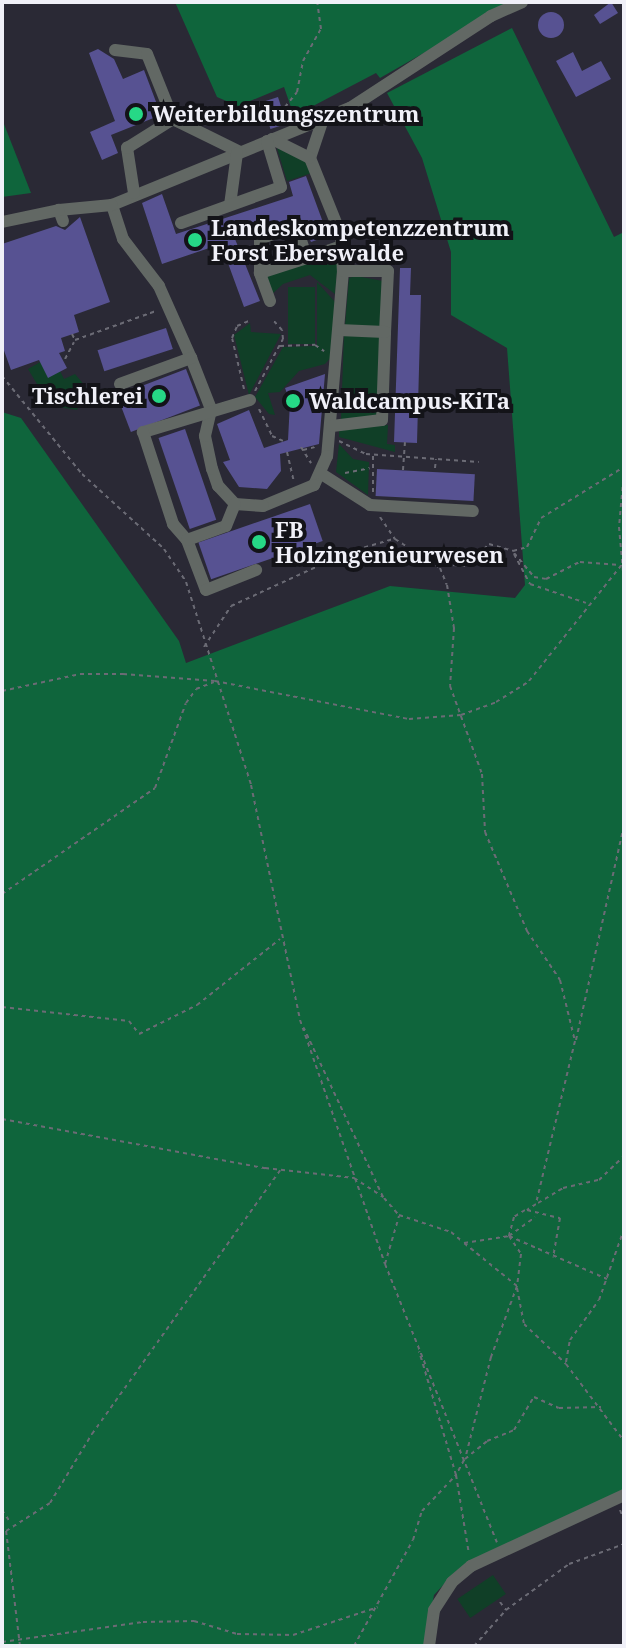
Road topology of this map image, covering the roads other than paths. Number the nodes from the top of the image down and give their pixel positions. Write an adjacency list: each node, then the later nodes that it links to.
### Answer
1 (522, 2): 4 (street)
2 (115, 50): 3 (street)
3 (173, 119): 6 (street); 8 (street)
4 (323, 119): 5 (street); 7 (street)
5 (269, 140): 6 (street); 7 (street); 10 (street)
6 (238, 153): 8 (street); 10 (street)
7 (310, 158): 13 (street)
8 (134, 193): 9 (street)
9 (112, 205): 11 (street); 20 (street)
10 (230, 205): 12 (street)
11 (2, 222)
12 (181, 223)
13 (342, 246): 14 (street); 15 (street)
14 (307, 258): 16 (street); 16 (street)
15 (343, 271): 18 (street); 19 (street)
16 (260, 273): 17 (street)
17 (270, 301)
18 (339, 330): 19 (street); 24 (street)
19 (385, 332): 24 (street)
20 (191, 358): 21 (street); 23 (street)
21 (120, 384)
22 (248, 400): 23 (street)
23 (211, 409): 26 (street); 28 (street)
24 (331, 433): 25 (street)
25 (315, 468): 26 (street); 27 (street)
26 (235, 504): 28 (street)
27 (473, 511)
28 (187, 540): 29 (street)
29 (256, 570)
30 (624, 1495): 31 (street)
31 (429, 1646)

